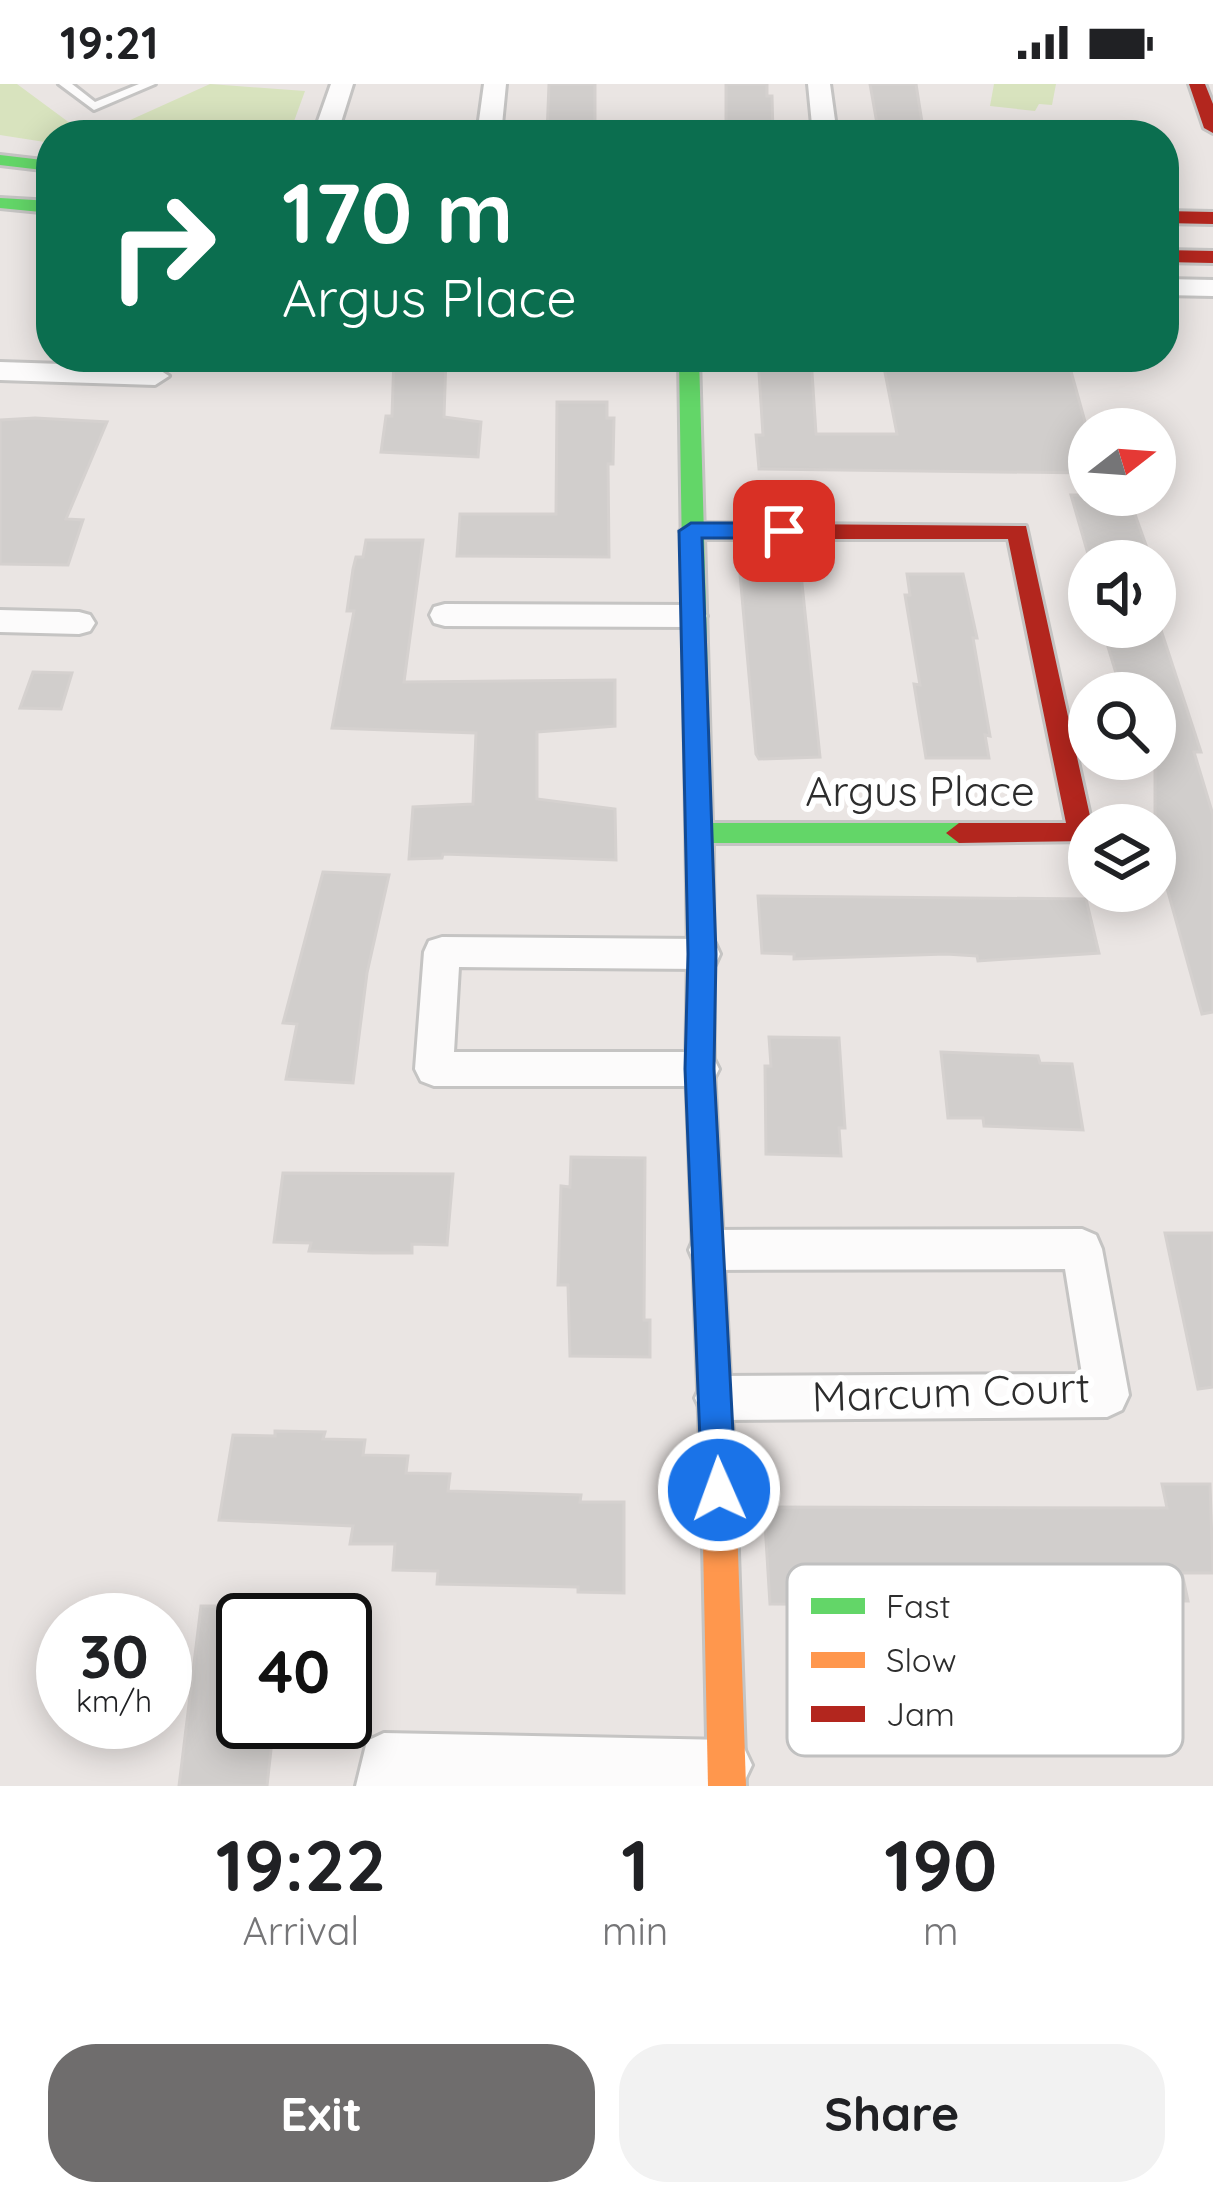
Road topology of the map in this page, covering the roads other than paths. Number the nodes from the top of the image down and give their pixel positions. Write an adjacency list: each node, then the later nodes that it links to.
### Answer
1 (65, 84): 2 (lane)
2 (149, 84)
3 (341, 84): 7 (street)
4 (496, 84): 8 (street)
5 (819, 84): 9 (street)
6 (1197, 84): 10 (street)
7 (330, 120)
8 (491, 120)
9 (823, 120)
10 (1213, 128)
11 (0, 160): 12 (street)
12 (36, 164)
13 (0, 202): 14 (street)
14 (36, 206)
15 (1179, 217): 16 (street)
16 (1213, 218)
17 (1179, 256): 18 (street)
18 (1213, 257)
19 (1179, 287): 20 (street)
20 (1213, 288)
21 (0, 371): 23 (street)
22 (688, 372): 24 (street)
23 (155, 376)
24 (691, 531): 26 (street); 29 (street, Argus Place)
25 (445, 615): 26 (street)
26 (692, 616): 29 (street)
27 (0, 621): 28 (street)
28 (79, 623)
29 (699, 833): 30 (street)
30 (702, 954): 31 (street); 31 (street)
31 (700, 1069): 32 (street)
32 (710, 1250): 33 (street); 33 (street, Marcum Court)
33 (716, 1398): 34 (street)
34 (727, 1775): 35 (street)
35 (381, 1786)

